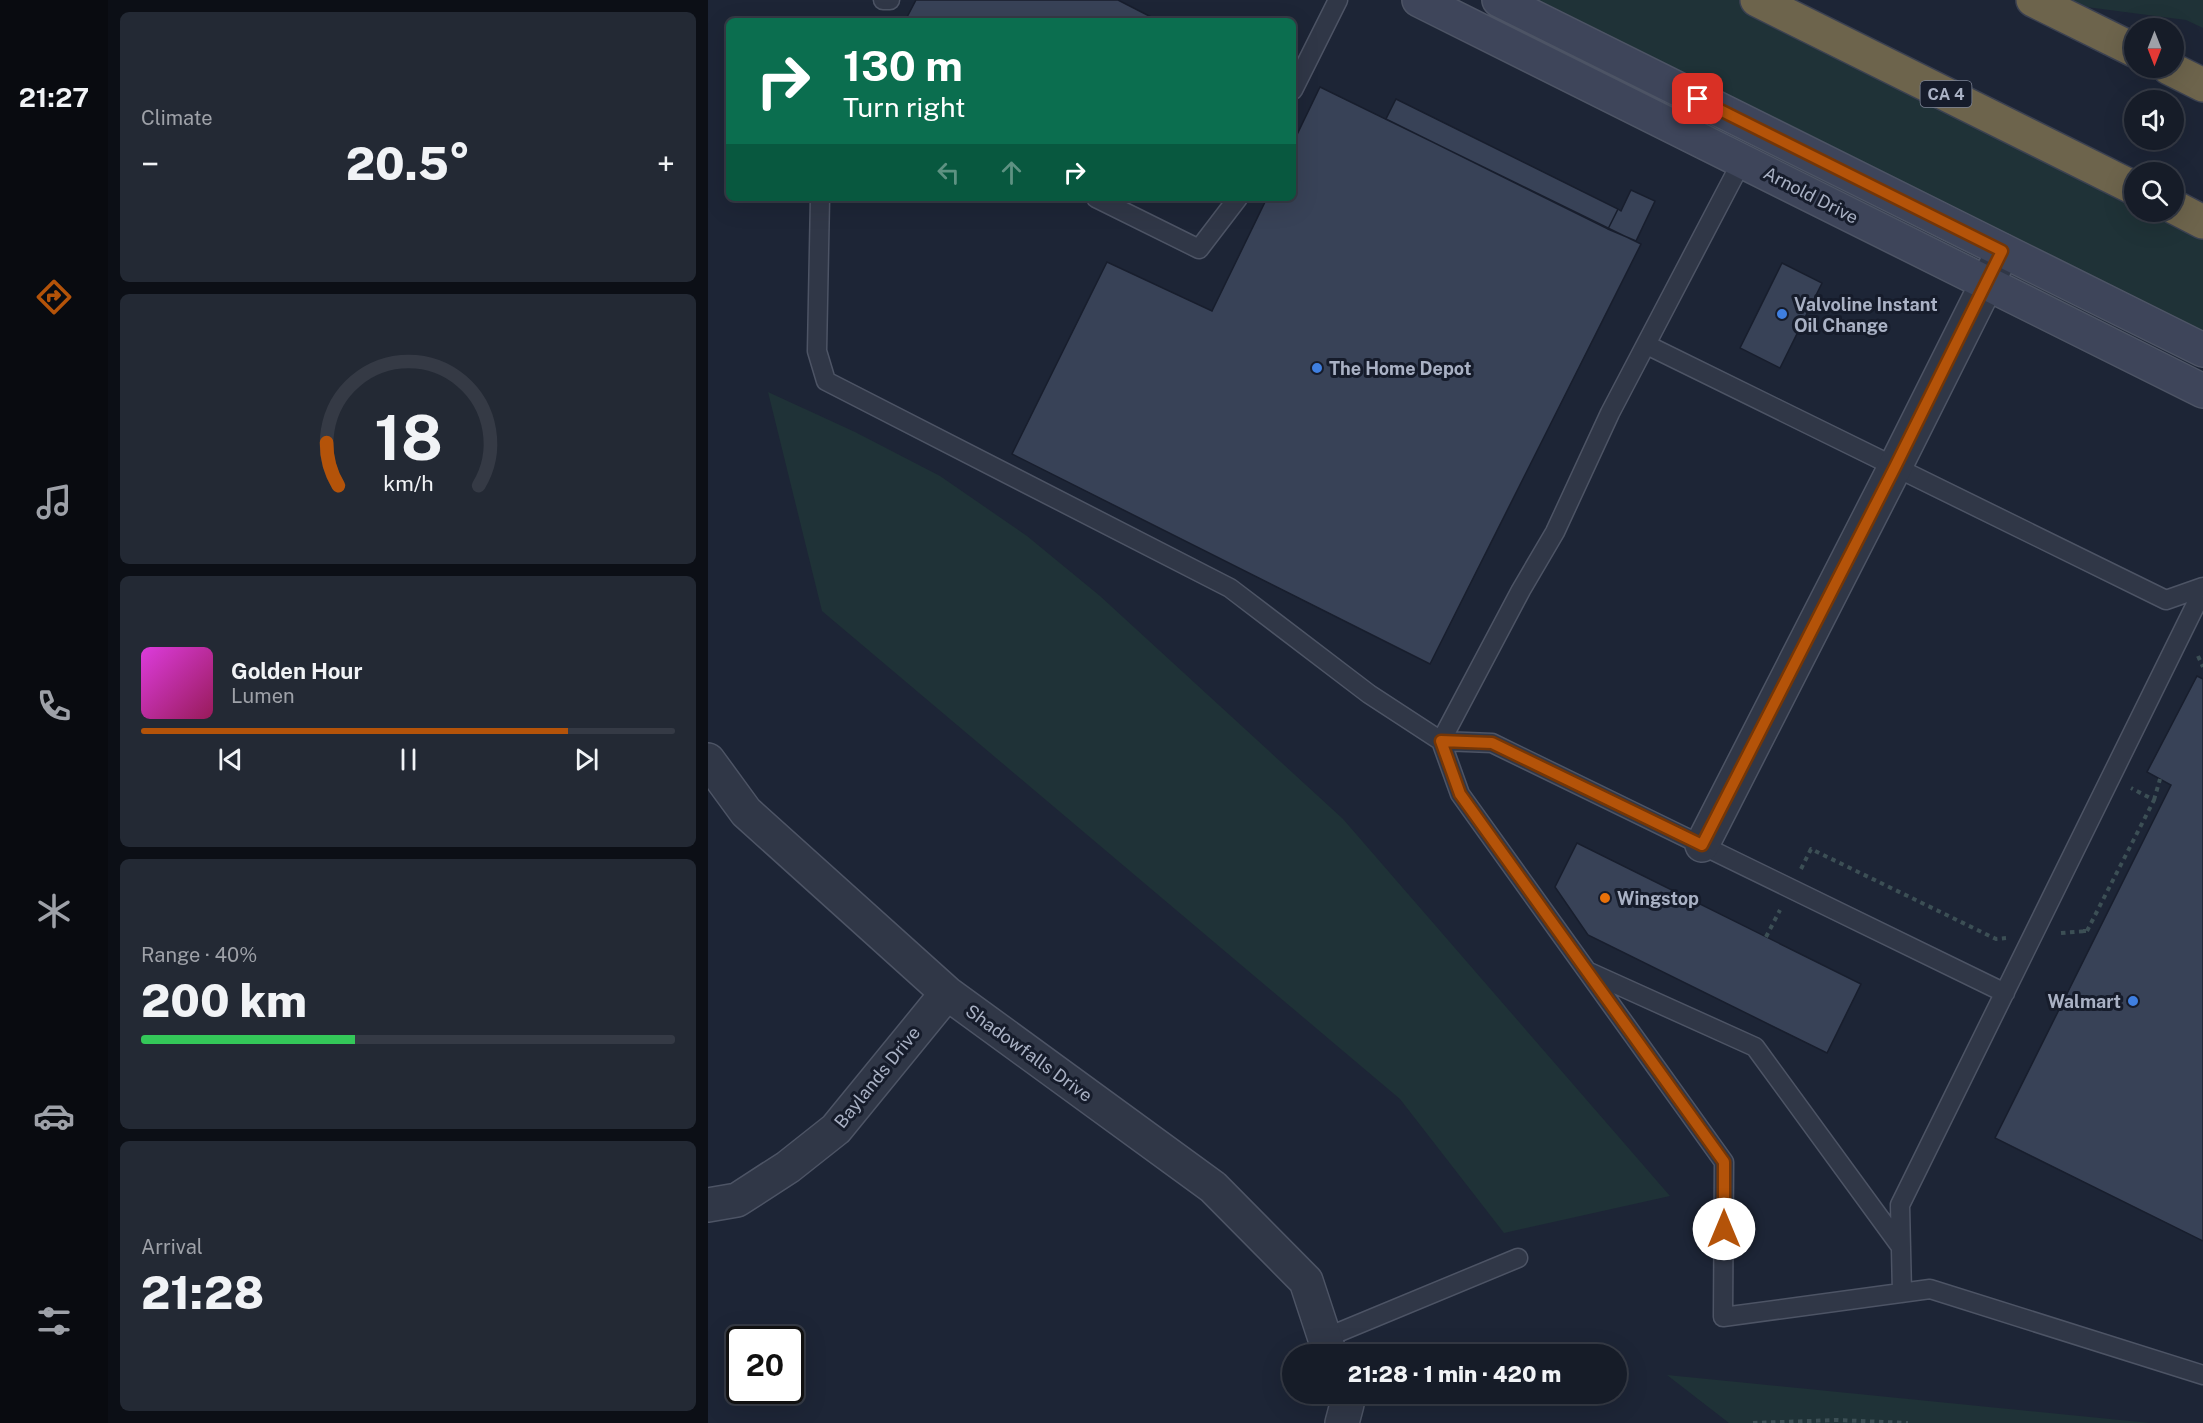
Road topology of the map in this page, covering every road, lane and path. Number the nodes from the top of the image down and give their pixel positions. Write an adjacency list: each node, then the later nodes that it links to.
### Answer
1 (883, 0): 2 (lane)
2 (890, 0)
3 (1338, 0): 10 (lane)
4 (1419, 0): 12 (street, Arnold Drive)
5 (1499, 0): 19 (street, Arnold Drive)
6 (1757, 0): 13 (highway, CA 4)
7 (2033, 0): 8 (highway)
8 (2124, 45)
9 (2184, 75): 11 (highway)
10 (1296, 84)
11 (2203, 84)
12 (1742, 161): 20 (street, Arnold Drive); 21 (lane)
13 (2124, 183)
14 (820, 201): 30 (lane)
15 (1102, 201): 16 (lane)
16 (1236, 201)
17 (2184, 212): 18 (highway)
18 (2203, 222)
19 (2002, 251): 20 (street); 22 (street, Arnold Drive)
20 (1986, 283): 23 (street, Arnold Drive); 24 (street)
21 (1647, 345): 24 (lane); 30 (lane)
22 (2203, 351)
23 (2203, 391)
24 (1895, 467): 25 (lane); 35 (street)
25 (2203, 588): 37 (lane)
26 (2203, 646): 27 (path)
27 (2198, 656): 28 (path); 29 (path)
28 (2193, 666)
29 (2203, 667)
30 (1441, 741): 35 (lane); 38 (lane)
31 (708, 760): 39 (street, Shadowfalls Drive)
32 (2160, 779): 34 (path)
33 (2131, 787): 34 (path)
34 (2154, 800): 37 (path)
35 (1702, 845): 40 (lane)
36 (1809, 852): 37 (path)
37 (2033, 935): 40 (lane)
38 (1587, 971): 42 (lane); 44 (lane)
39 (947, 993): 41 (street, Baylands Drive); 45 (street, Shadowfalls Drive)
40 (2005, 993): 42 (lane)
41 (708, 1205)
42 (1901, 1247): 44 (lane)
43 (1518, 1258): 46 (lane)
44 (1902, 1293): 47 (lane)
45 (1326, 1344)
46 (1331, 1344)
47 (2203, 1375)
48 (1347, 1404): 49 (street)
49 (1342, 1423)
50 (1753, 1423): 51 (path)
51 (1908, 1423)

